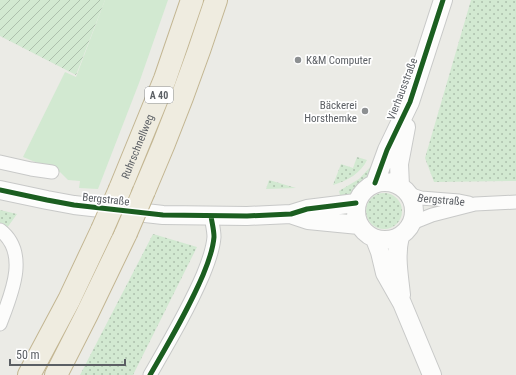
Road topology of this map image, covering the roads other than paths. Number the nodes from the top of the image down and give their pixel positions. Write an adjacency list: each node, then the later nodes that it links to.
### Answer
1 (192, 0): 22 (highway, Ruhrschnellweg / A 40, bridge)
2 (216, 0): 23 (highway, Ruhrschnellweg / A 40, bridge)
3 (443, 0): 4 (street, Vierhausstraße)
4 (410, 102): 7 (street, Vierhausstraße); 9 (street, Vierhausstraße)
5 (0, 162): 6 (street)
6 (52, 172)
7 (375, 183): 9 (street, Bergstraße); 10 (street)
8 (0, 190): 14 (street, Bergstraße)
9 (404, 190): 12 (street, Bergstraße); 15 (street, Bergstraße)
10 (356, 202): 13 (street, Bergstraße); 16 (street)
11 (516, 202): 12 (street, Bergstraße)
12 (475, 204): 15 (street, Bergstraße)
13 (291, 214): 14 (street, Bergstraße); 16 (street, Bergstraße)
14 (211, 216): 24 (street)
15 (412, 223): 18 (street, Bergstraße)
16 (359, 226): 19 (street)
17 (0, 230): 21 (street)
18 (400, 236): 19 (street); 20 (street)
19 (375, 239): 20 (street)
20 (402, 303): 25 (street)
21 (0, 324)
22 (29, 375)
23 (56, 375)
24 (150, 375)
25 (432, 375)

